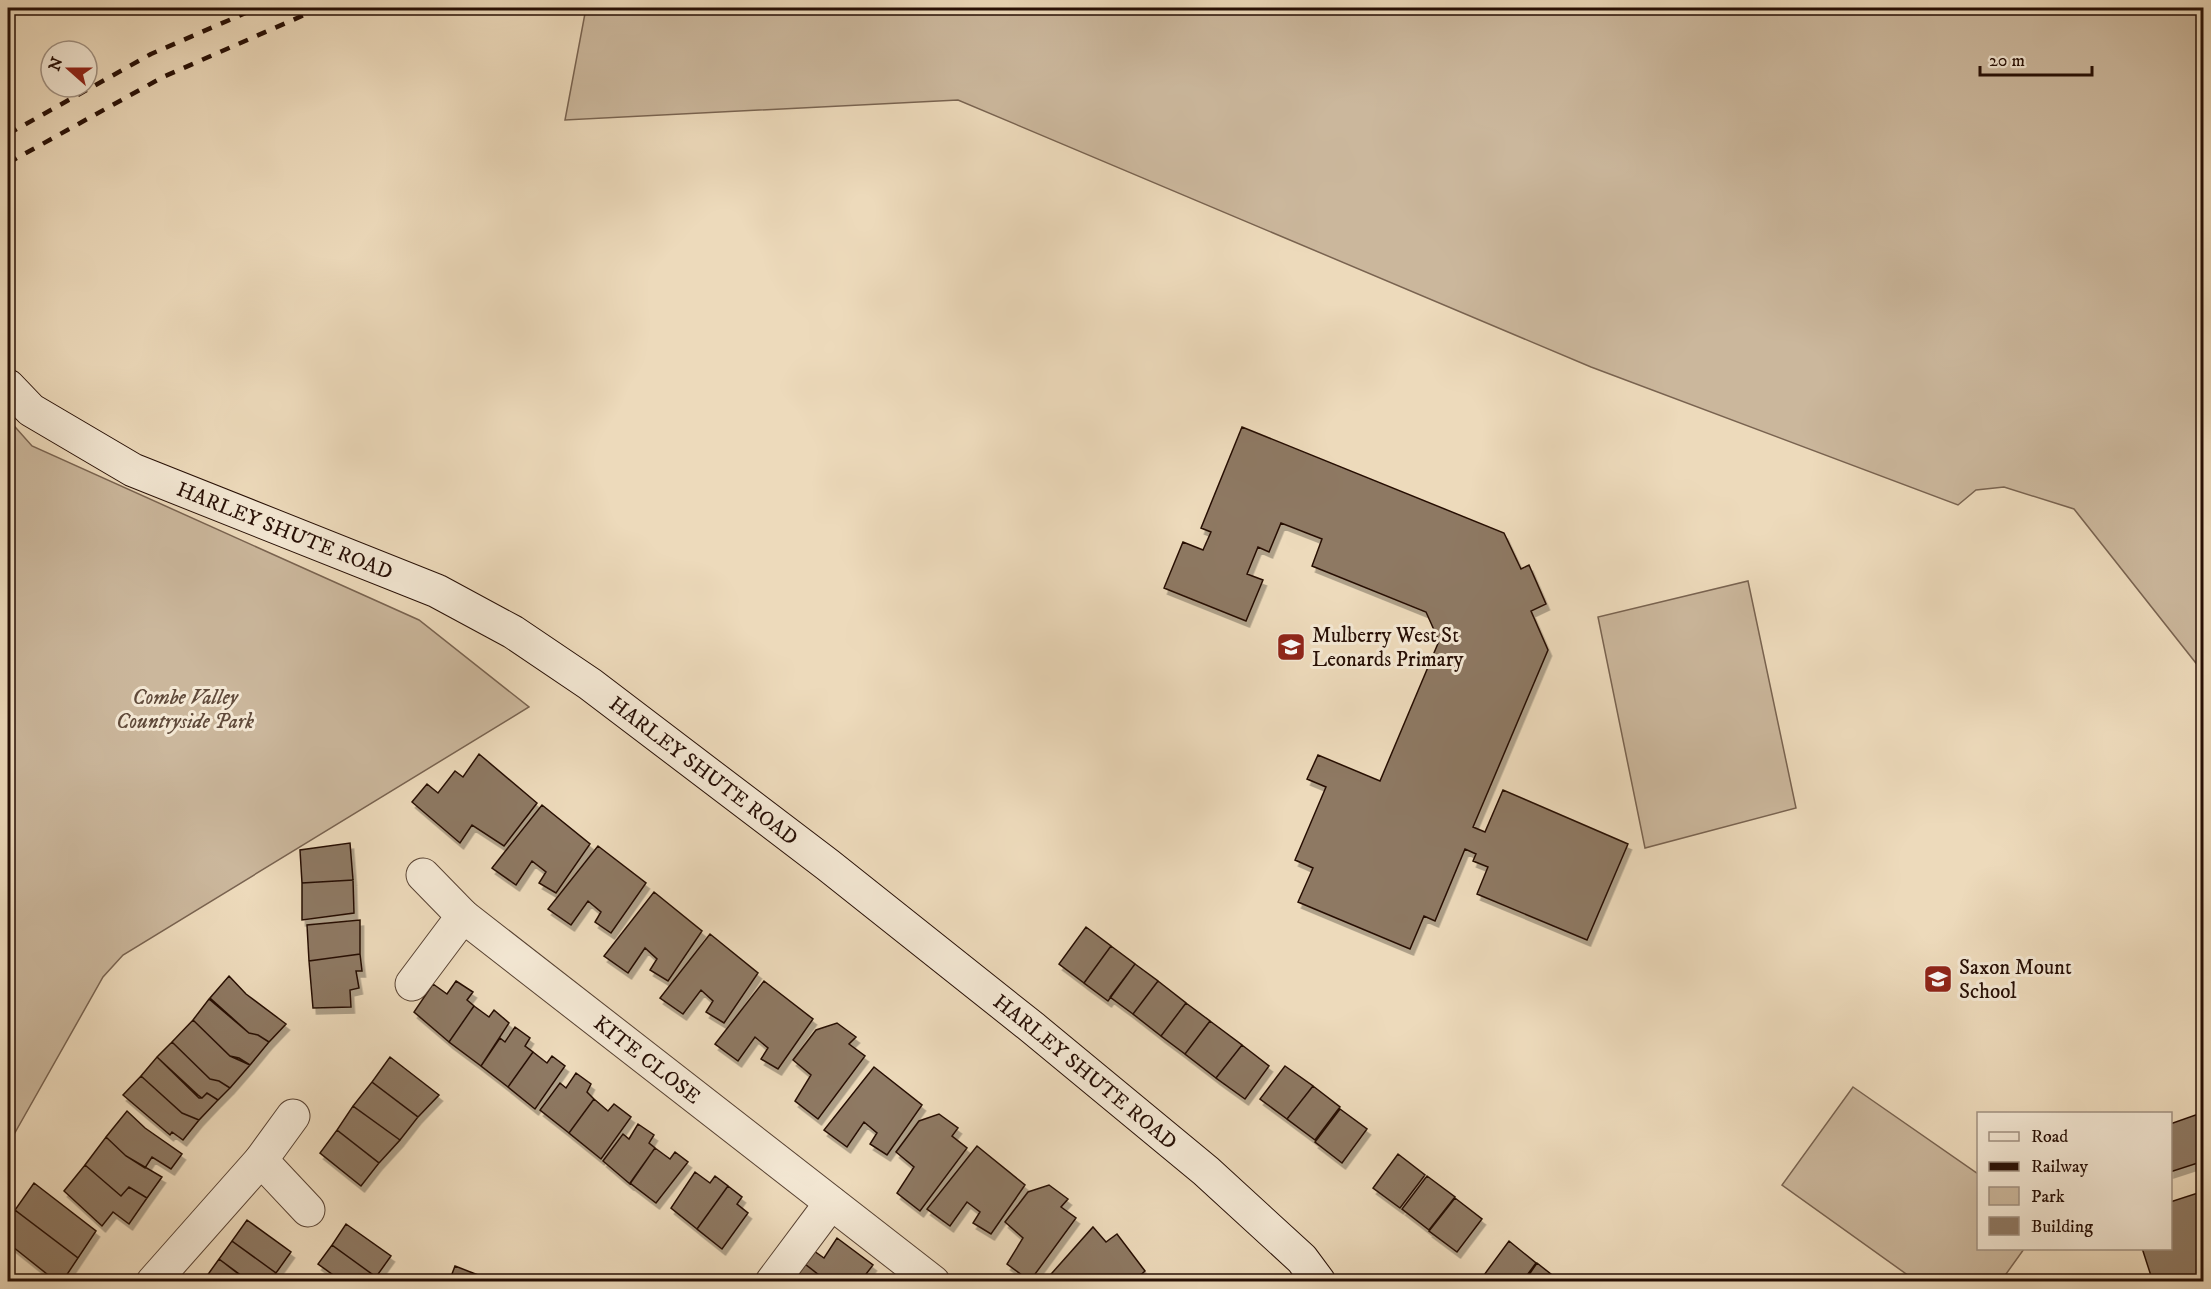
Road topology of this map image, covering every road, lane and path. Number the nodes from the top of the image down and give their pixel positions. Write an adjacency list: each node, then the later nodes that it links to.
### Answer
1 (8, 386): 12 (main road, HARLEY SHUTE ROAD)
2 (423, 875): 3 (main road, KITE CLOSE)
3 (463, 916): 4 (main road); 7 (main road, KITE CLOSE)
4 (412, 984)
5 (293, 1116): 6 (main road)
6 (261, 1160): 8 (main road); 9 (main road)
7 (831, 1203): 10 (main road); 11 (main road, KITE CLOSE)
8 (308, 1210)
9 (153, 1281)
10 (772, 1281)
11 (933, 1281)
12 (1319, 1281)

